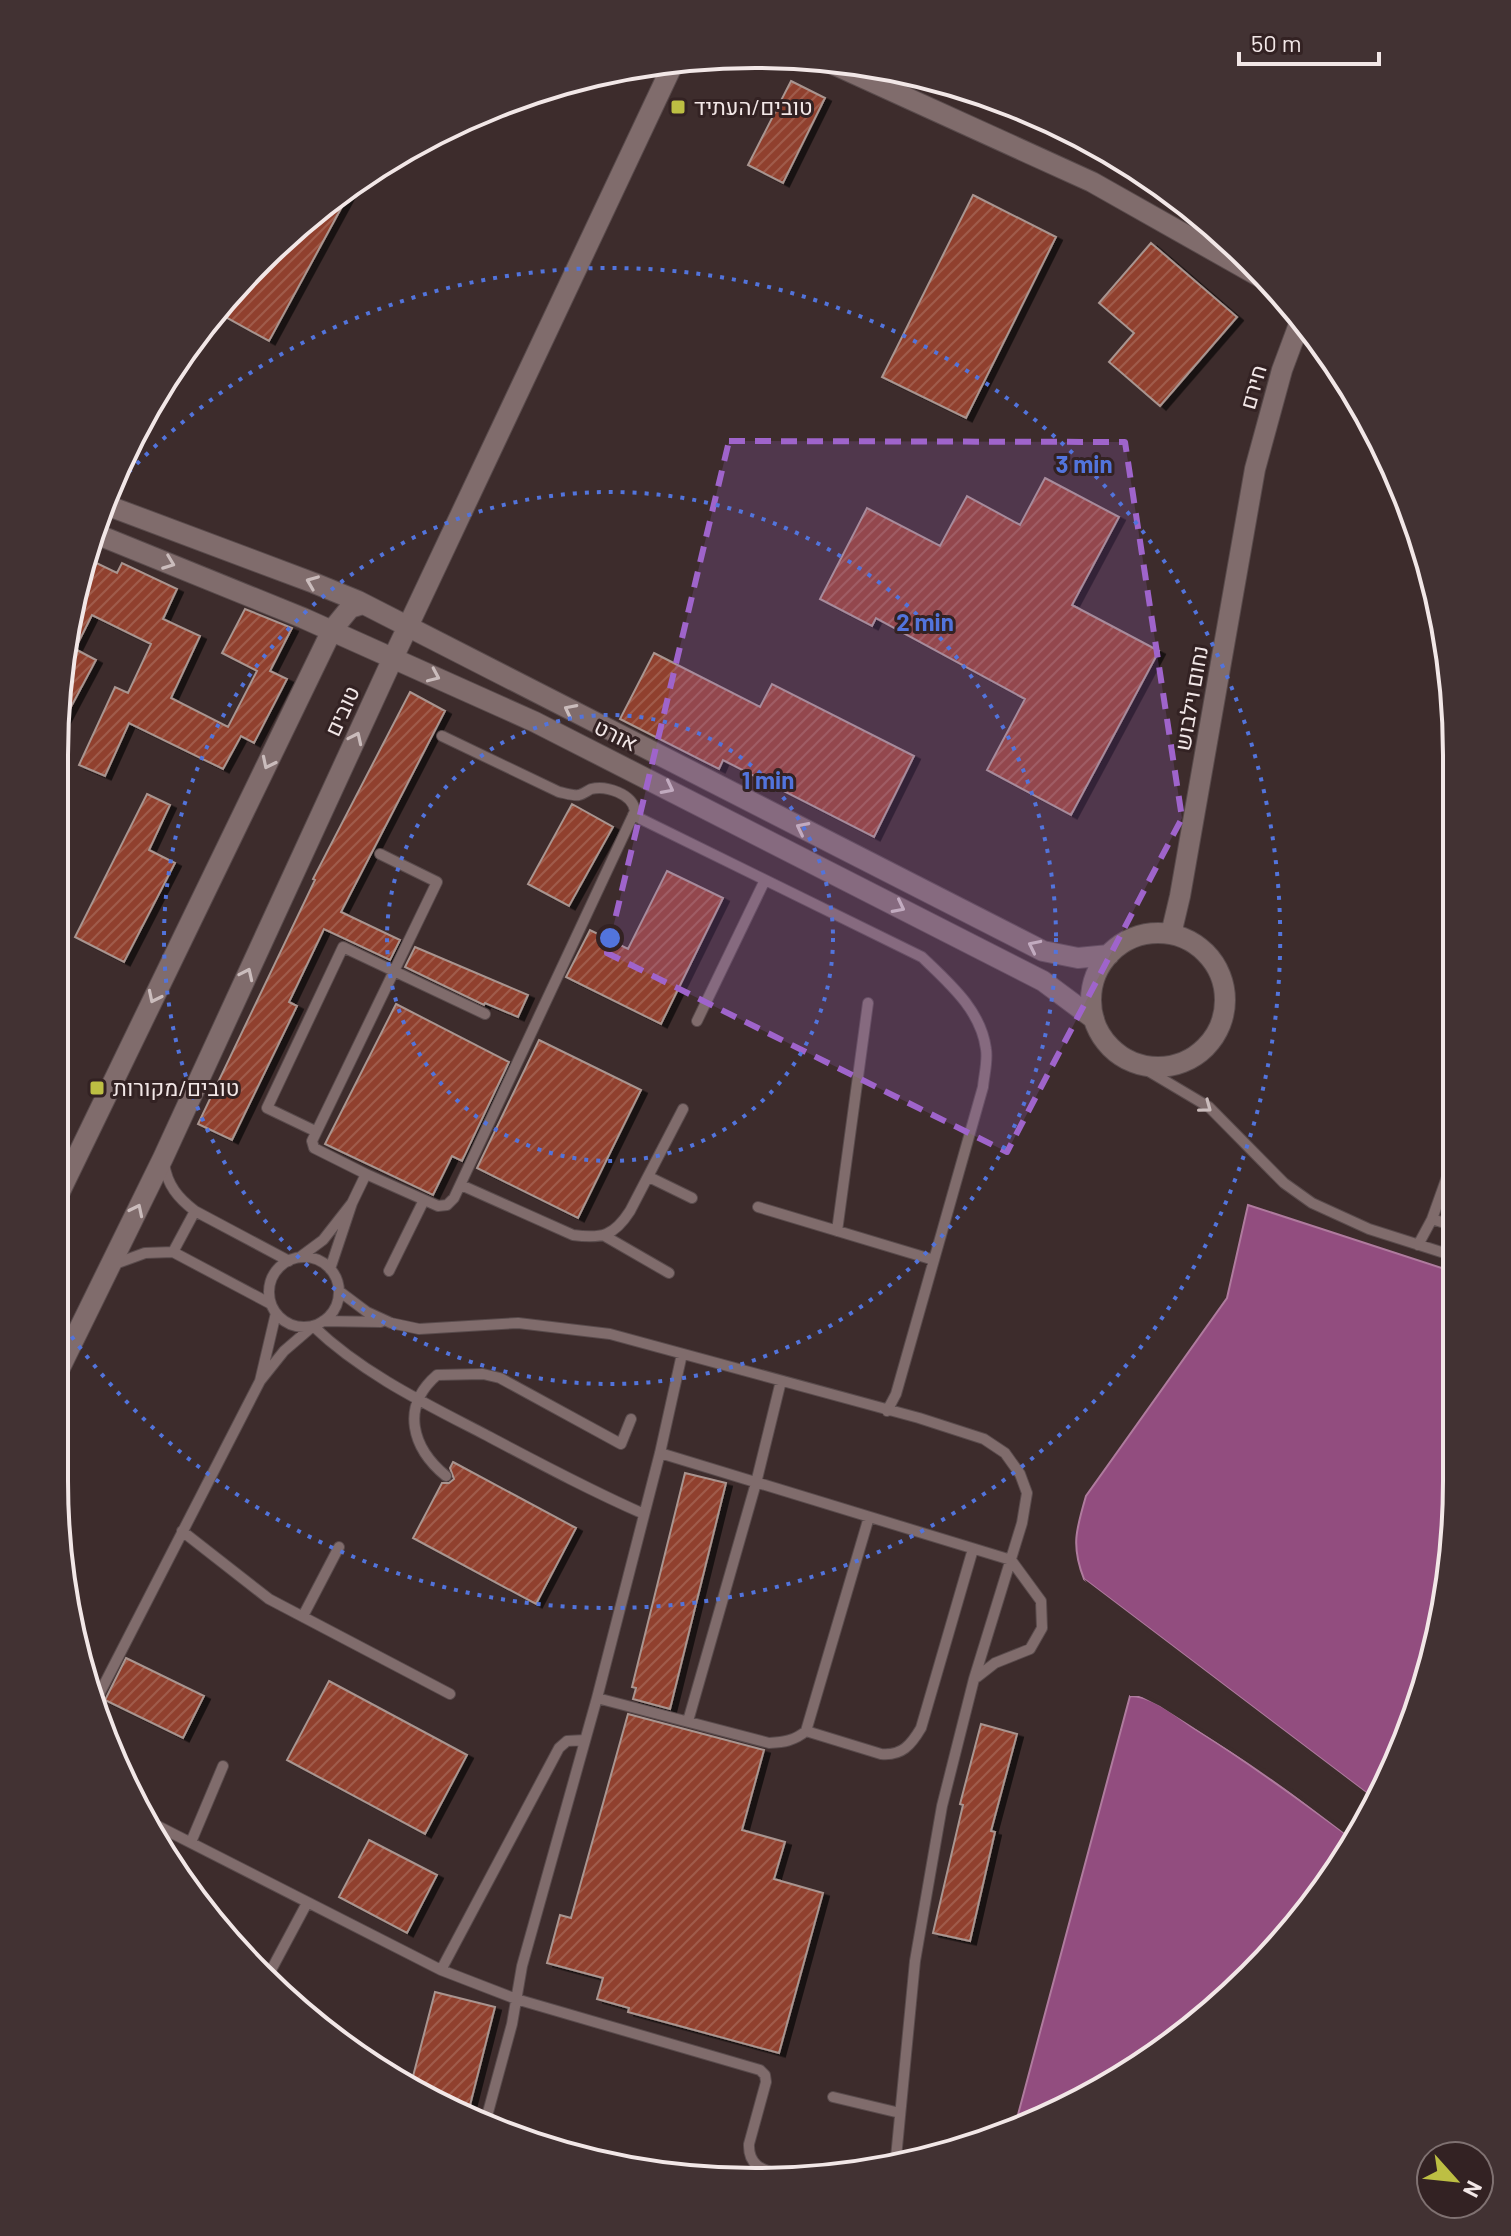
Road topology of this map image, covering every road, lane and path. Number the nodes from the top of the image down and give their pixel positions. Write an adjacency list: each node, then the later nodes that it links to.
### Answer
1 (669, 74): 9 (street, טובים)
2 (860, 76): 3 (street)
3 (1235, 263)
4 (1296, 331): 5 (street, חירם)
5 (1255, 469): 16 (street, נחום וילבוש)
6 (114, 508): 8 (street, אורט, one-way to 6)
7 (103, 537): 10 (street, אורט, one-way to 10)
8 (363, 604): 9 (street, אורט); 10 (street, טובים)
9 (409, 627): 11 (street, טובים); 17 (street, אורט, one-way to 9)
10 (332, 630): 11 (street, אורט); 28 (street, טובים, one-way to 28)
11 (393, 658): 21 (street, אורט, one-way to 21); 26 (street, טובים, one-way to 11)
12 (442, 736): 13 (lane)
13 (633, 815): 15 (lane); 30 (lane)
14 (380, 854): 18 (lane)
15 (765, 880): 22 (lane); 45 (lane)
16 (1171, 934): 17 (street); 23 (street)
17 (1109, 955): 21 (street)
18 (394, 971): 20 (lane); 25 (lane); 25 (lane)
19 (868, 1003): 39 (lane)
20 (485, 1014)
21 (1094, 1019): 23 (street)
22 (697, 1021)
23 (1140, 1066): 41 (lane, one-way to 41)
24 (683, 1109): 29 (lane)
25 (315, 1131): 27 (lane)
26 (163, 1158): 36 (lane); 46 (street, טובים, one-way to 26)
27 (366, 1174): 33 (lane); 34 (lane)
28 (68, 1175)
29 (649, 1177): 32 (lane); 40 (lane)
30 (461, 1185): 33 (lane); 40 (lane)
31 (1443, 1188): 37 (lane)
32 (692, 1198)
33 (423, 1202): 48 (lane)
34 (352, 1203): 44 (lane); 47 (lane)
35 (758, 1207): 39 (lane)
36 (195, 1211): 42 (lane); 44 (lane)
37 (1432, 1219): 38 (lane); 41 (lane)
38 (1443, 1223)
39 (837, 1231): 45 (lane)
40 (603, 1235): 49 (lane)
41 (1418, 1245): 43 (lane)
42 (173, 1252): 46 (lane); 51 (lane)
43 (1443, 1253)
44 (294, 1259): 47 (lane); 51 (lane)
45 (934, 1260): 59 (lane)
46 (110, 1265): 54 (street, טובים)
47 (330, 1269): 50 (lane)
48 (389, 1271)
49 (669, 1273)
50 (339, 1291): 52 (lane); 53 (lane)
51 (274, 1308): 53 (lane); 56 (lane)
52 (391, 1323): 53 (lane); 55 (lane)
53 (318, 1324): 56 (lane); 58 (lane)
54 (68, 1351)
55 (682, 1354): 57 (lane); 61 (lane)
56 (260, 1381): 66 (lane)
57 (781, 1381): 59 (lane); 63 (lane)
58 (419, 1400): 60 (lane); 62 (lane); 64 (lane)
59 (887, 1411): 69 (lane)
60 (631, 1419)
61 (660, 1453): 63 (lane); 64 (lane)
62 (446, 1476)
63 (756, 1483): 65 (lane); 75 (lane)
64 (644, 1514): 74 (lane)
65 (869, 1517): 68 (lane); 76 (lane)
66 (182, 1531): 70 (lane); 72 (lane)
67 (339, 1547): 70 (lane)
68 (973, 1549): 69 (lane); 76 (lane)
69 (1011, 1560): 71 (lane); 71 (lane)
70 (303, 1616): 73 (lane)
71 (974, 1679): 86 (lane)
72 (101, 1691)
73 (450, 1694)
74 (597, 1698): 75 (lane); 77 (lane)
75 (688, 1721): 76 (lane)
76 (806, 1731)
77 (585, 1740): 83 (lane); 84 (lane)
78 (223, 1766): 80 (lane)
79 (163, 1828): 80 (lane)
80 (191, 1842): 81 (lane)
81 (307, 1903): 82 (lane); 83 (lane)
82 (272, 1969)
83 (441, 1970): 84 (lane)
84 (516, 1999): 87 (lane); 89 (lane)
85 (833, 2097): 86 (lane)
86 (900, 2113): 88 (lane)
87 (488, 2114)
88 (896, 2154)
89 (759, 2168)

